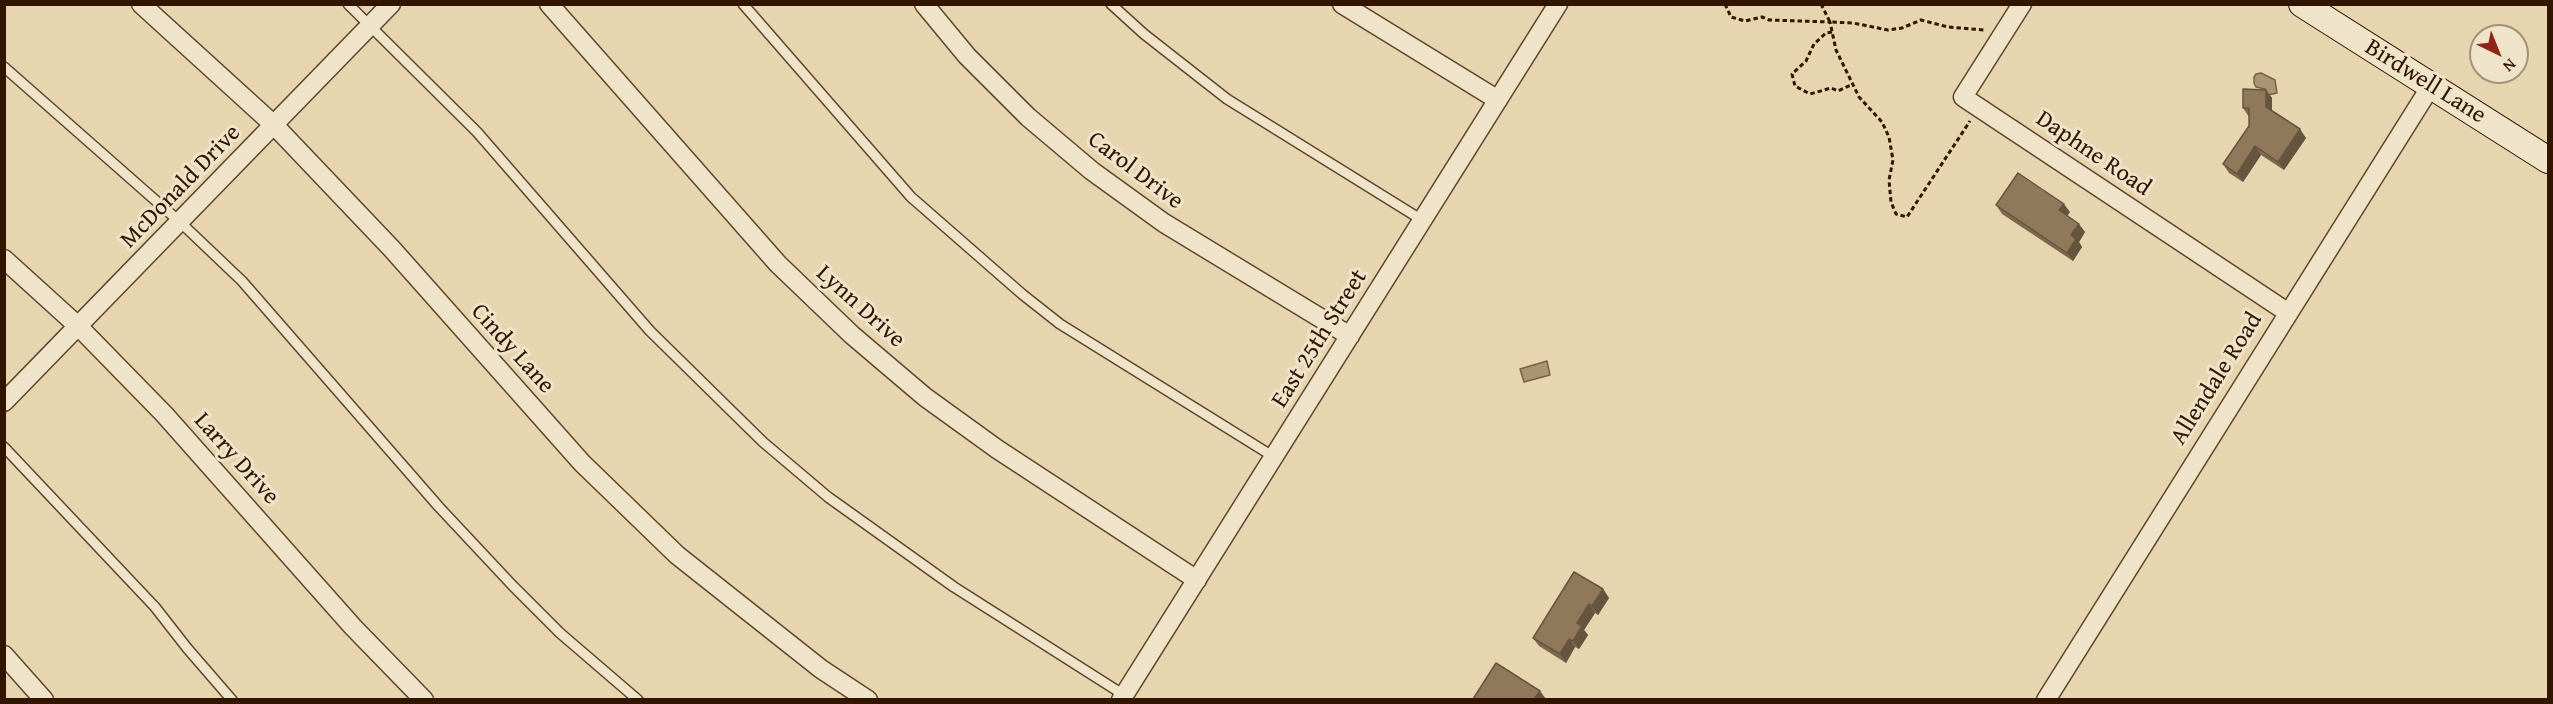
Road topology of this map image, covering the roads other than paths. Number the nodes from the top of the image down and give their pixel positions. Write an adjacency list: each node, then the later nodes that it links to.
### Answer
1 (141, 4): 16 (street, Cindy Lane)
2 (348, 4): 12 (lane)
3 (391, 4): 12 (street, McDonald Drive)
4 (549, 4): 27 (street, Lynn Drive)
5 (743, 4): 26 (lane)
6 (924, 4): 23 (street, Carol Drive)
7 (1112, 4): 18 (lane)
8 (1342, 4): 15 (street)
9 (1558, 4): 15 (street, East 25th Street)
10 (2022, 4): 21 (street, Daphne Road)
11 (2302, 4): 14 (street, Birdwell Lane)
12 (370, 26): 16 (street, McDonald Drive); 29 (lane)
13 (4, 67): 19 (lane)
14 (2431, 86): 17 (street, Birdwell Lane); 21 (street, Allendale Road)
15 (1498, 100): 18 (street, East 25th Street)
16 (274, 125): 19 (street, McDonald Drive); 34 (street, Cindy Lane)
17 (2548, 157)
18 (1422, 220): 23 (street, East 25th Street)
19 (180, 222): 22 (street, McDonald Drive); 33 (lane)
20 (4, 259): 22 (street, Larry Drive)
21 (2287, 312): 35 (street, Allendale Road)
22 (79, 327): 24 (street, McDonald Drive); 32 (street, Larry Drive)
23 (1350, 336): 26 (street, East 25th Street)
24 (4, 402)
25 (4, 447): 31 (lane)
26 (1274, 457): 27 (street, East 25th Street)
27 (1197, 580): 29 (street, East 25th Street)
28 (4, 655): 30 (street)
29 (1122, 697)
30 (44, 699)
31 (232, 699)
32 (424, 699)
33 (638, 699)
34 (868, 699)
35 (2046, 699)

